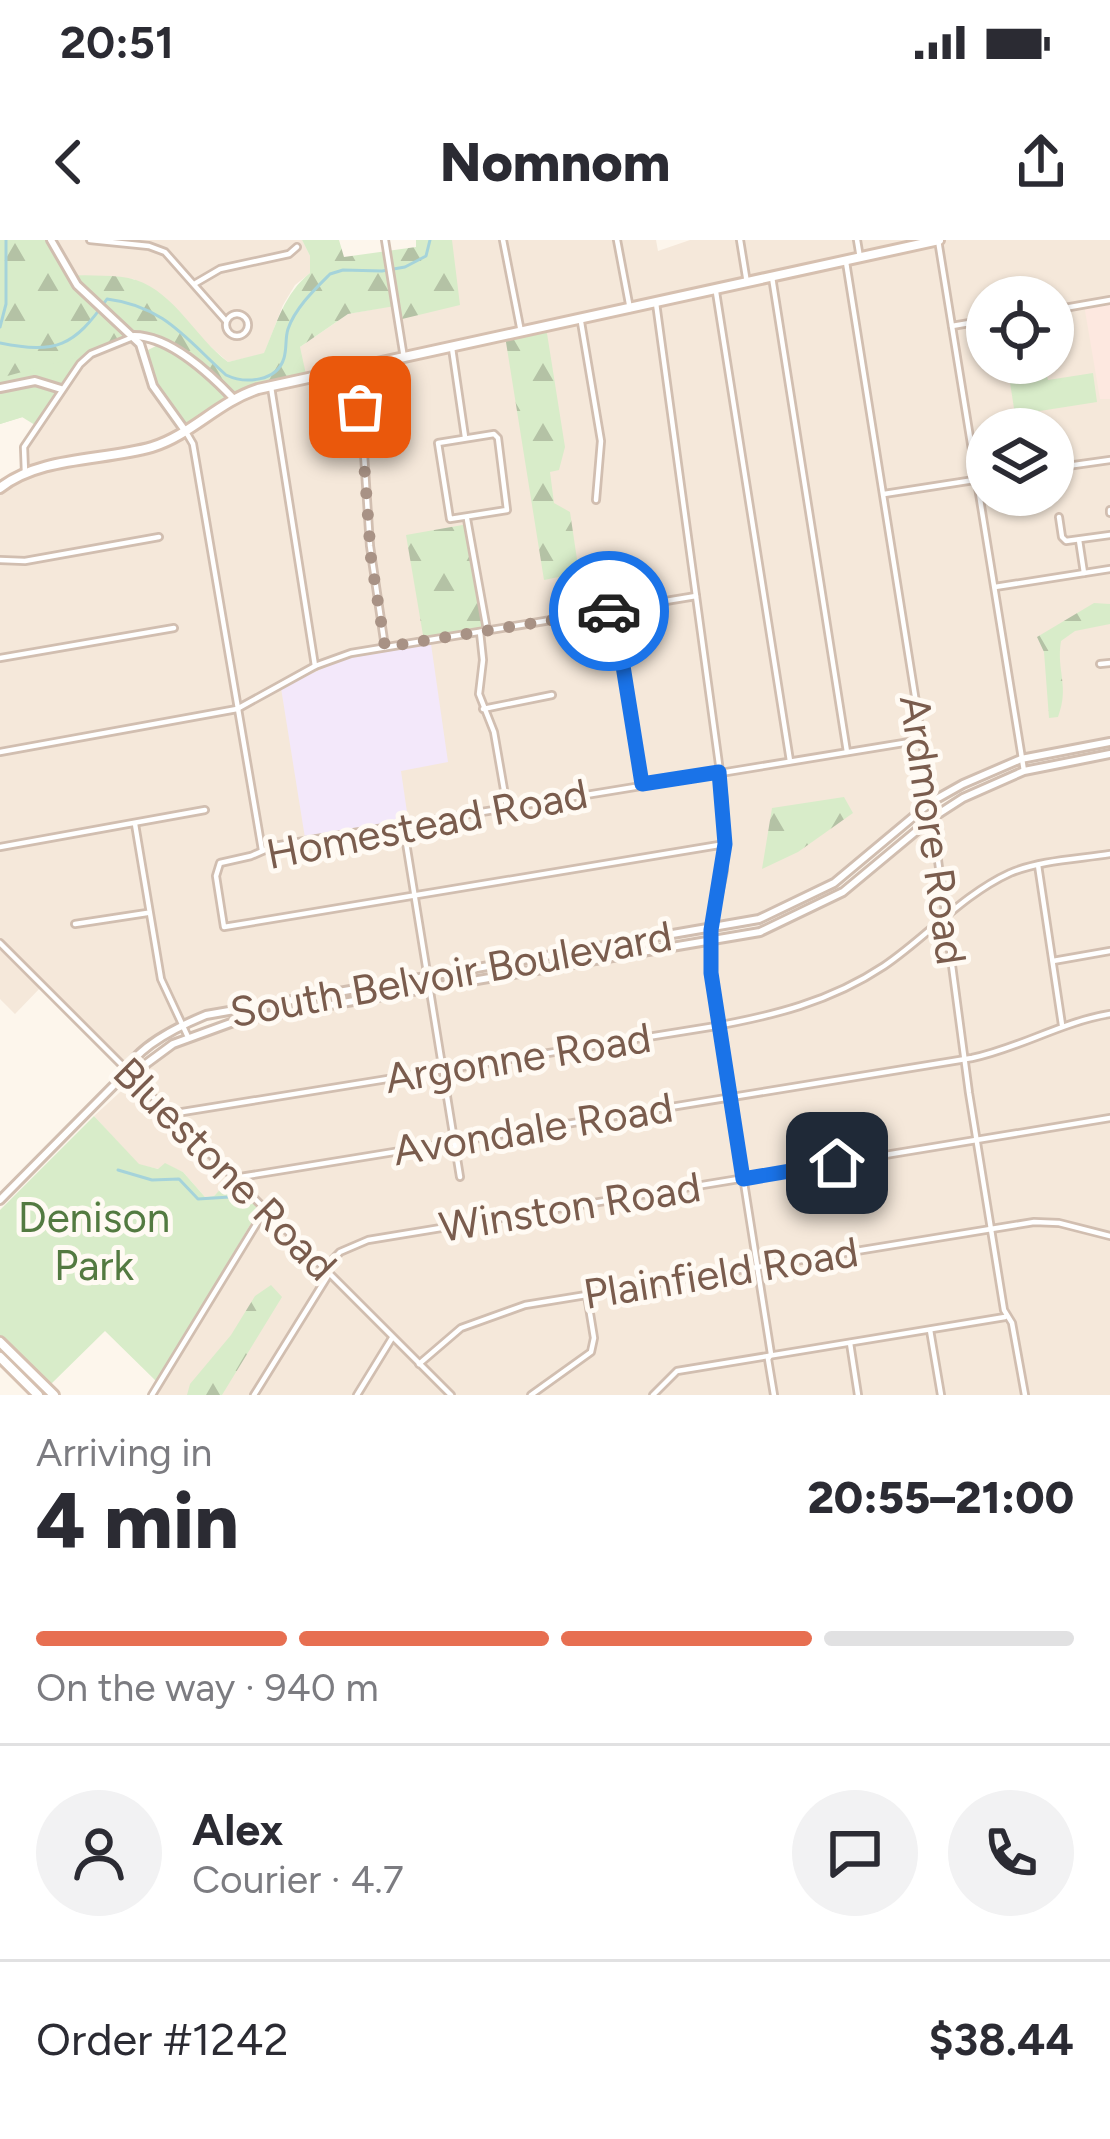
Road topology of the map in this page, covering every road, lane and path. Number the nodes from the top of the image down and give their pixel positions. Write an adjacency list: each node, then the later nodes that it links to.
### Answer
1 (90, 240): 13 (street)
2 (386, 240): 29 (street)
3 (503, 240): 24 (street)
4 (617, 240): 19 (street)
5 (740, 240): 14 (street)
6 (857, 240): 10 (street)
7 (938, 240): 10 (main road); 23 (street)
8 (54, 241): 25 (street)
9 (297, 247): 13 (street)
10 (860, 258): 11 (main road)
11 (847, 262): 12 (main road); 43 (street, Ardmore Road)
12 (772, 277): 14 (main road); 70 (street)
13 (196, 283): 21 (street)
14 (747, 283): 15 (main road)
15 (716, 291): 17 (main road); 73 (street)
16 (1110, 300): 18 (street)
17 (656, 303): 19 (main road); 55 (street)
18 (1074, 306)
19 (630, 309): 20 (main road)
20 (580, 319): 24 (main road); 44 (street)
21 (226, 320)
22 (966, 324): 23 (street)
23 (952, 326): 35 (street)
24 (520, 332): 27 (main road)
25 (134, 336): 26 (street); 28 (street); 33 (street)
26 (164, 344): 28 (street); 34 (street)
27 (452, 348): 29 (main road); 37 (street)
28 (144, 358): 36 (street)
29 (404, 358): 30 (main road)
30 (353, 369): 31 (main road); 59 (street)
31 (271, 386): 34 (main road); 63 (street)
32 (0, 388): 33 (street)
33 (61, 389): 40 (street)
34 (233, 398): 36 (main road)
35 (966, 412)
36 (185, 432): 40 (main road); 65 (street)
37 (465, 437): 47 (street); 47 (street)
38 (1110, 460): 39 (street)
39 (1074, 465)
40 (25, 472): 42 (main road)
41 (966, 481): 43 (street)
42 (0, 488)
43 (884, 494): 67 (street, Ardmore Road)
44 (596, 500)
45 (983, 516): 54 (street)
46 (1059, 517): 50 (street)
47 (467, 519): 58 (street)
48 (1110, 535): 50 (street)
49 (159, 537): 51 (street)
50 (1078, 540): 53 (street)
51 (0, 560)
52 (1110, 569): 53 (street)
53 (1084, 573): 54 (street)
54 (995, 587): 72 (street)
55 (696, 596): 56 (street); 75 (street)
56 (614, 610): 58 (street); 76 (street)
57 (174, 628): 60 (street)
58 (484, 631): 59 (street); 66 (street)
59 (385, 647): 63 (street)
60 (0, 658)
61 (1110, 663): 62 (street)
62 (1100, 664)
63 (315, 666): 65 (street)
64 (552, 694): 66 (street)
65 (238, 709): 69 (street); 85 (street)
66 (483, 709): 78 (street)
67 (922, 740): 70 (street, Homestead Road); 77 (street, Ardmore Road)
68 (1110, 742): 72 (street, South Belvoir Boulevard)
69 (0, 752)
70 (848, 752): 73 (street, Homestead Road)
71 (1110, 754): 74 (street, South Belvoir Boulevard)
72 (1021, 759): 74 (street); 77 (street, South Belvoir Boulevard)
73 (790, 761): 75 (street, Homestead Road)
74 (1024, 771): 80 (street, South Belvoir Boulevard)
75 (719, 772): 76 (street, Homestead Road); 83 (street)
76 (642, 784): 78 (street, Homestead Road)
77 (931, 802): 80 (street, Ardmore Road); 92 (street, South Belvoir Boulevard)
78 (507, 807): 82 (street, Homestead Road)
79 (205, 810): 81 (street)
80 (932, 818): 90 (street, Ardmore Road); 93 (street, South Belvoir Boulevard)
81 (135, 824): 84 (street); 89 (street)
82 (403, 824): 85 (street, Homestead Road); 88 (street)
83 (725, 844): 88 (street); 92 (street)
84 (0, 847)
85 (262, 850): 88 (street, Homestead Road)
86 (1110, 854): 87 (street, Argonne Road)
87 (1038, 865): 90 (street, Argonne Road); 96 (street)
88 (414, 896): 97 (street)
89 (149, 912): 91 (street); 101 (street)
90 (946, 918): 102 (street, Argonne Road); 104 (street, Ardmore Road)
91 (75, 924)
92 (711, 930): 93 (street); 97 (street, South Belvoir Boulevard)
93 (711, 943): 98 (street, South Belvoir Boulevard); 102 (street)
94 (0, 944): 106 (street, Bluestone Road)
95 (1110, 951): 96 (street)
96 (1053, 961): 100 (street)
97 (428, 976): 98 (street); 101 (street, South Belvoir Boulevard)
98 (430, 989): 103 (street, South Belvoir Boulevard); 105 (street)
99 (1110, 1014): 100 (street, Avondale Road)
100 (1062, 1025): 104 (street, Avondale Road)
101 (182, 1026): 103 (street); 106 (street, South Belvoir Boulevard)
102 (718, 1026): 105 (street, Argonne Road); 107 (street)
103 (188, 1037): 106 (street, South Belvoir Boulevard)
104 (965, 1059): 107 (street, Avondale Road); 110 (street, Ardmore Road)
105 (443, 1070): 108 (street, Argonne Road); 111 (street)
106 (126, 1073): 108 (street, Bluestone Road); 115 (street, South Belvoir Boulevard)
107 (730, 1097): 111 (street, Avondale Road); 114 (street)
108 (170, 1114): 113 (street, Bluestone Road)
109 (1110, 1118): 110 (street, Winston Road)
110 (976, 1140): 114 (street, Winston Road); 117 (street, Ardmore Road)
111 (455, 1142): 112 (street); 113 (street, Avondale Road)
112 (460, 1177)
113 (234, 1178): 116 (street, Bluestone Road)
114 (743, 1179): 119 (street); 120 (street, Winston Road)
115 (0, 1200)
116 (266, 1209): 120 (street, Bluestone Road); 132 (street)
117 (991, 1229): 118 (street, Plainfield Road); 119 (street, Plainfield Road); 122 (street, Ardmore Road)
118 (1110, 1236)
119 (758, 1267): 121 (street, Plainfield Road); 127 (street)
120 (326, 1271): 124 (street, Bluestone Road); 133 (street)
121 (587, 1295): 129 (street, Plainfield Road); 136 (street)
122 (1008, 1317): 123 (street); 141 (street, Ardmore Road)
123 (930, 1330): 126 (street); 140 (street)
124 (392, 1338): 129 (street, Bluestone Road); 134 (street)
125 (0, 1342): 131 (main road)
126 (850, 1343): 127 (street); 139 (street)
127 (770, 1356): 137 (street); 138 (street)
128 (0, 1358): 130 (main road)
129 (419, 1364): 135 (street, Bluestone Road)
130 (38, 1395)
131 (54, 1395)
132 (152, 1395)
133 (254, 1395)
134 (357, 1395)
135 (451, 1395)
136 (532, 1395)
137 (653, 1395)
138 (774, 1395)
139 (858, 1395)
140 (941, 1395)
141 (1024, 1395)

